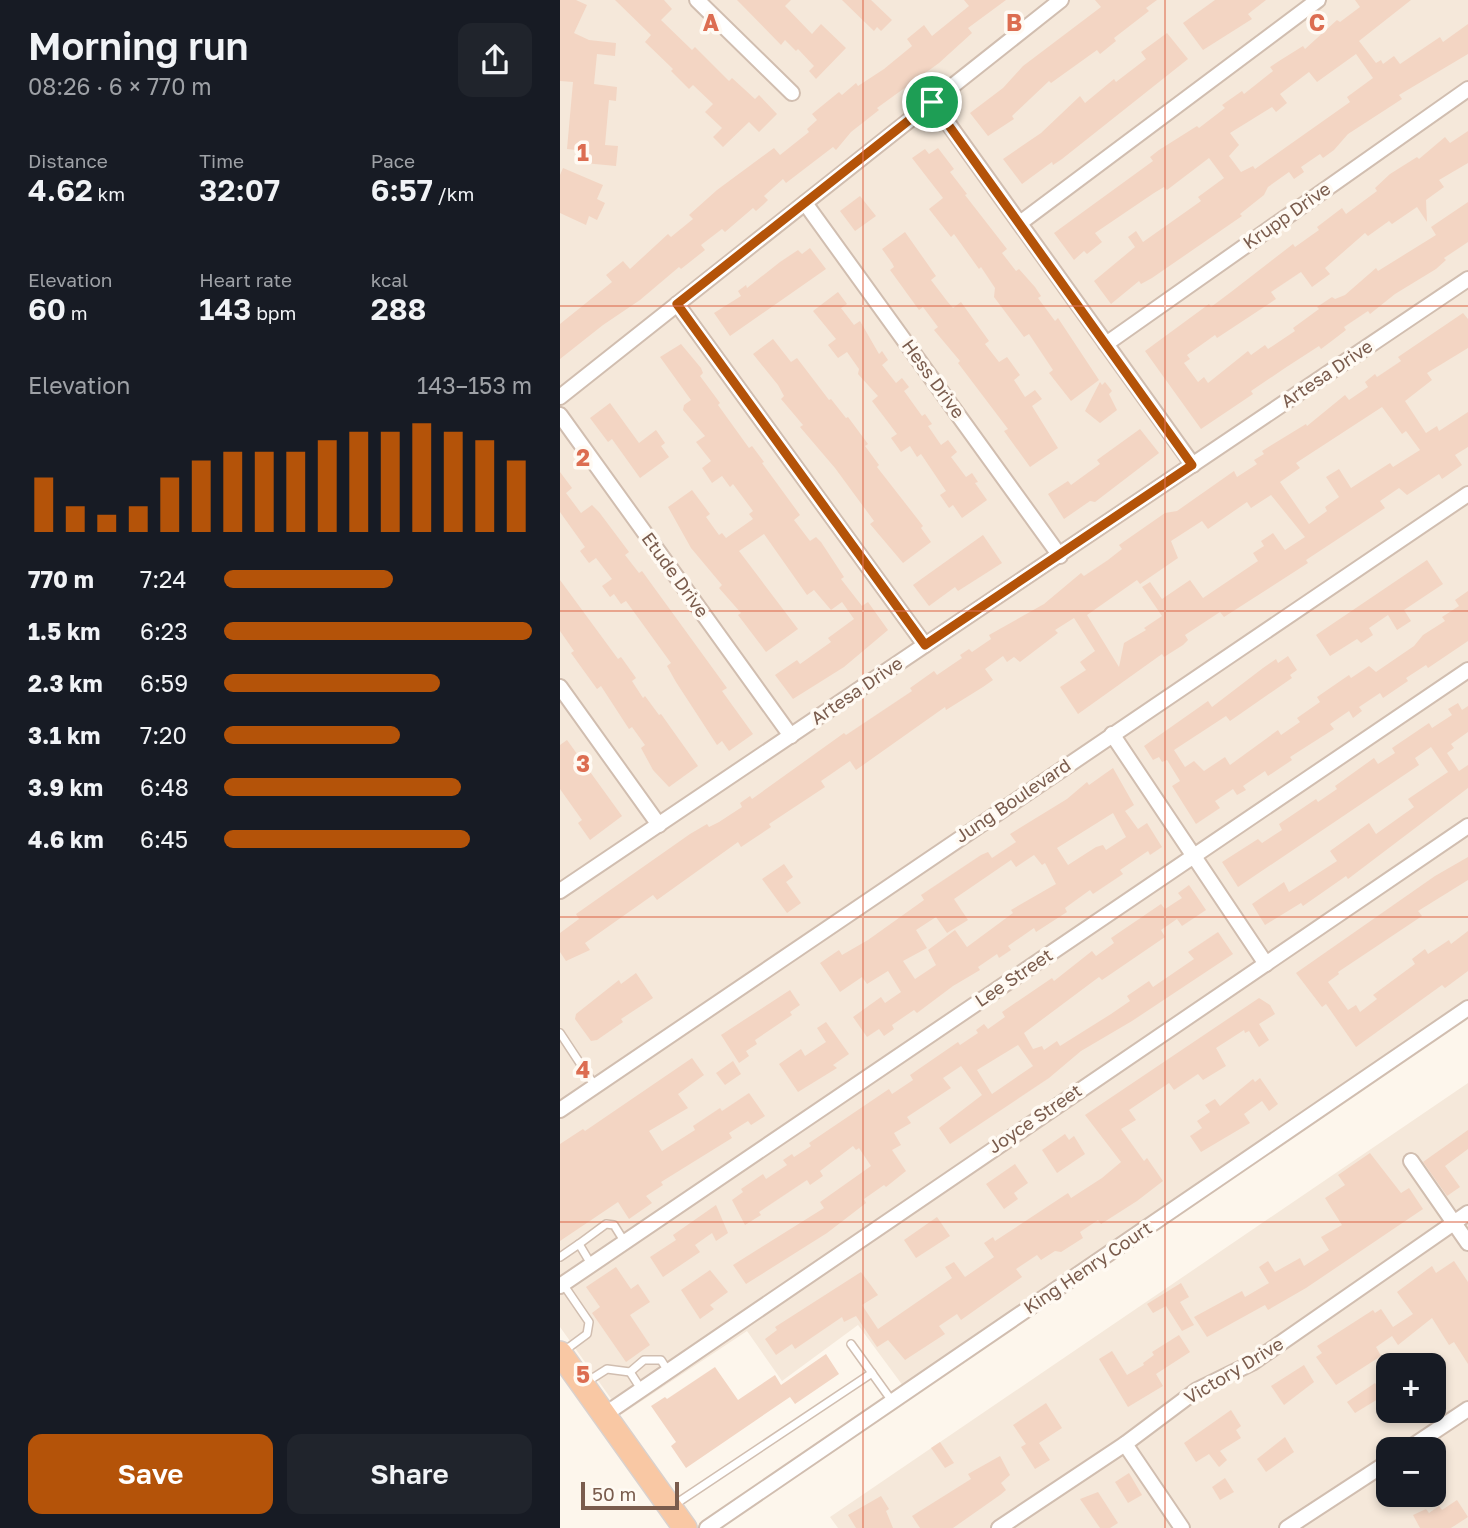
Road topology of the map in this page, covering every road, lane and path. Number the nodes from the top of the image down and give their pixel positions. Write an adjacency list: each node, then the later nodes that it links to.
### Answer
1 (697, 0): 5 (street)
2 (1061, 0): 6 (street)
3 (1318, 0): 8 (street)
4 (1468, 89): 11 (street, Krupp Drive)
5 (792, 93)
6 (932, 102): 7 (street); 8 (street)
7 (806, 203): 10 (street); 16 (street, Hess Drive)
8 (1020, 223): 11 (street)
9 (1468, 279): 14 (street, Artesa Drive)
10 (677, 304): 12 (street); 17 (street)
11 (1106, 344): 14 (street)
12 (560, 397)
13 (560, 415): 21 (street, Etude Drive)
14 (1192, 465): 16 (street, Artesa Drive)
15 (1468, 494): 20 (street, Jung Boulevard)
16 (1060, 556): 17 (street, Artesa Drive)
17 (925, 645): 21 (street, Artesa Drive)
18 (1468, 670): 24 (street, Lee Street)
19 (560, 687): 22 (street)
20 (1112, 734): 24 (street); 29 (street, Jung Boulevard)
21 (791, 736): 22 (street, Artesa Drive)
22 (659, 825): 25 (street, Artesa Drive)
23 (1468, 826): 26 (street, Joyce Street)
24 (1194, 856): 26 (street); 34 (street, Lee Street)
25 (560, 891)
26 (1266, 964): 42 (street, Joyce Street)
27 (1468, 1008): 47 (street, King Henry Court)
28 (560, 1032): 29 (lane)
29 (595, 1086): 30 (street, Jung Boulevard)
30 (560, 1110)
31 (1411, 1161): 33 (street)
32 (1468, 1213): 33 (street, Victory Drive)
33 (1455, 1221): 35 (street); 51 (street, Victory Drive)
34 (624, 1241): 36 (lane); 38 (street, Lee Street)
35 (1468, 1243)
36 (579, 1244): 37 (lane); 38 (lane)
37 (560, 1257)
38 (591, 1264): 39 (street, Lee Street)
39 (561, 1283): 41 (lane)
40 (850, 1344): 44 (lane)
41 (560, 1353): 45 (highway)
42 (668, 1371): 43 (lane); 46 (street, Joyce Street)
43 (630, 1372): 45 (lane); 46 (lane)
44 (872, 1373): 47 (lane); 53 (lane)
45 (582, 1384): 49 (highway)
46 (641, 1390): 49 (street, Joyce Street)
47 (892, 1401): 55 (street, King Henry Court)
48 (1468, 1409): 50 (street)
49 (604, 1415): 53 (highway)
50 (1426, 1437)
51 (1125, 1444): 56 (street, Victory Drive); 57 (street)
52 (1376, 1470): 58 (street)
53 (670, 1507): 54 (highway)
54 (685, 1528)
55 (707, 1528)
56 (999, 1528)
57 (1182, 1528)
58 (1287, 1528)

